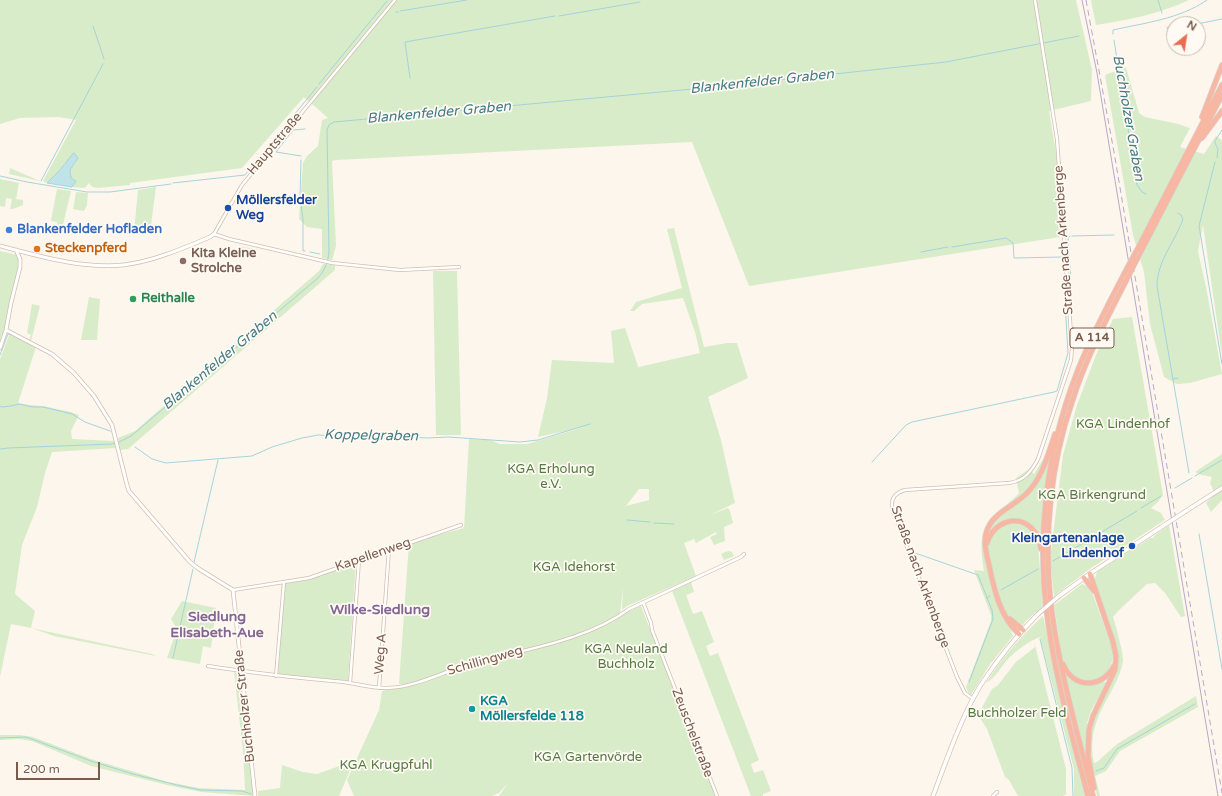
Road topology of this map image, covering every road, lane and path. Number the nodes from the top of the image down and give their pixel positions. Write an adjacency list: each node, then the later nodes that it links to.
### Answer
1 (395, 0): 9 (street, Hauptstraße)
2 (1035, 0): 39 (street, Straße nach Arkenberge)
3 (1222, 65): 7 (highway)
4 (1222, 85): 7 (highway, A 114)
5 (1222, 95): 8 (highway, A 114)
6 (1222, 111): 8 (highway)
7 (1197, 132): 17 (highway, A 114, bridge)
8 (1193, 150): 32 (highway, A 114, bridge)
9 (214, 234): 12 (street); 14 (street)
10 (0, 246): 11 (street)
11 (16, 250): 12 (street); 13 (street)
12 (27, 254): 13 (street)
13 (20, 259): 15 (street)
14 (459, 267)
15 (6, 330): 16 (street); 28 (street)
16 (0, 348)
17 (1066, 404): 21 (highway); 23 (highway, A 114)
18 (1222, 488): 25 (main road, bridge)
19 (461, 525): 20 (street, Kapellenweg)
20 (388, 549): 24 (street, Kapellenweg); 38 (street, Weg A)
21 (987, 553): 23 (highway); 31 (highway)
22 (744, 554): 30 (street, Schillingweg)
23 (1043, 554): 45 (highway, A 114)
24 (358, 560): 27 (street, Kapellenweg); 37 (street)
25 (1090, 574): 26 (main road); 29 (highway)
26 (1084, 578): 29 (highway); 31 (main road, bridge)
27 (284, 582): 28 (street, Kapellenweg); 36 (street)
28 (233, 590): 35 (street, Buchholzer Straße)
29 (1096, 594): 33 (highway)
30 (643, 602): 38 (street, Schillingweg); 42 (street, Zeuschelstraße)
31 (1021, 632): 39 (main road)
32 (1058, 651): 33 (highway); 46 (highway, A 114)
33 (1116, 660): 46 (highway)
34 (208, 666): 35 (street, Schillingweg)
35 (241, 671): 36 (street, Schillingweg); 41 (street, Buchholzer Straße)
36 (276, 676): 37 (street, Schillingweg)
37 (350, 683): 38 (street, Schillingweg)
38 (379, 688)
39 (973, 699): 43 (main road)
40 (997, 792): 44 (street)
41 (255, 796)
42 (717, 796)
43 (933, 796)
44 (993, 796)
45 (1088, 796)
46 (1095, 796)

